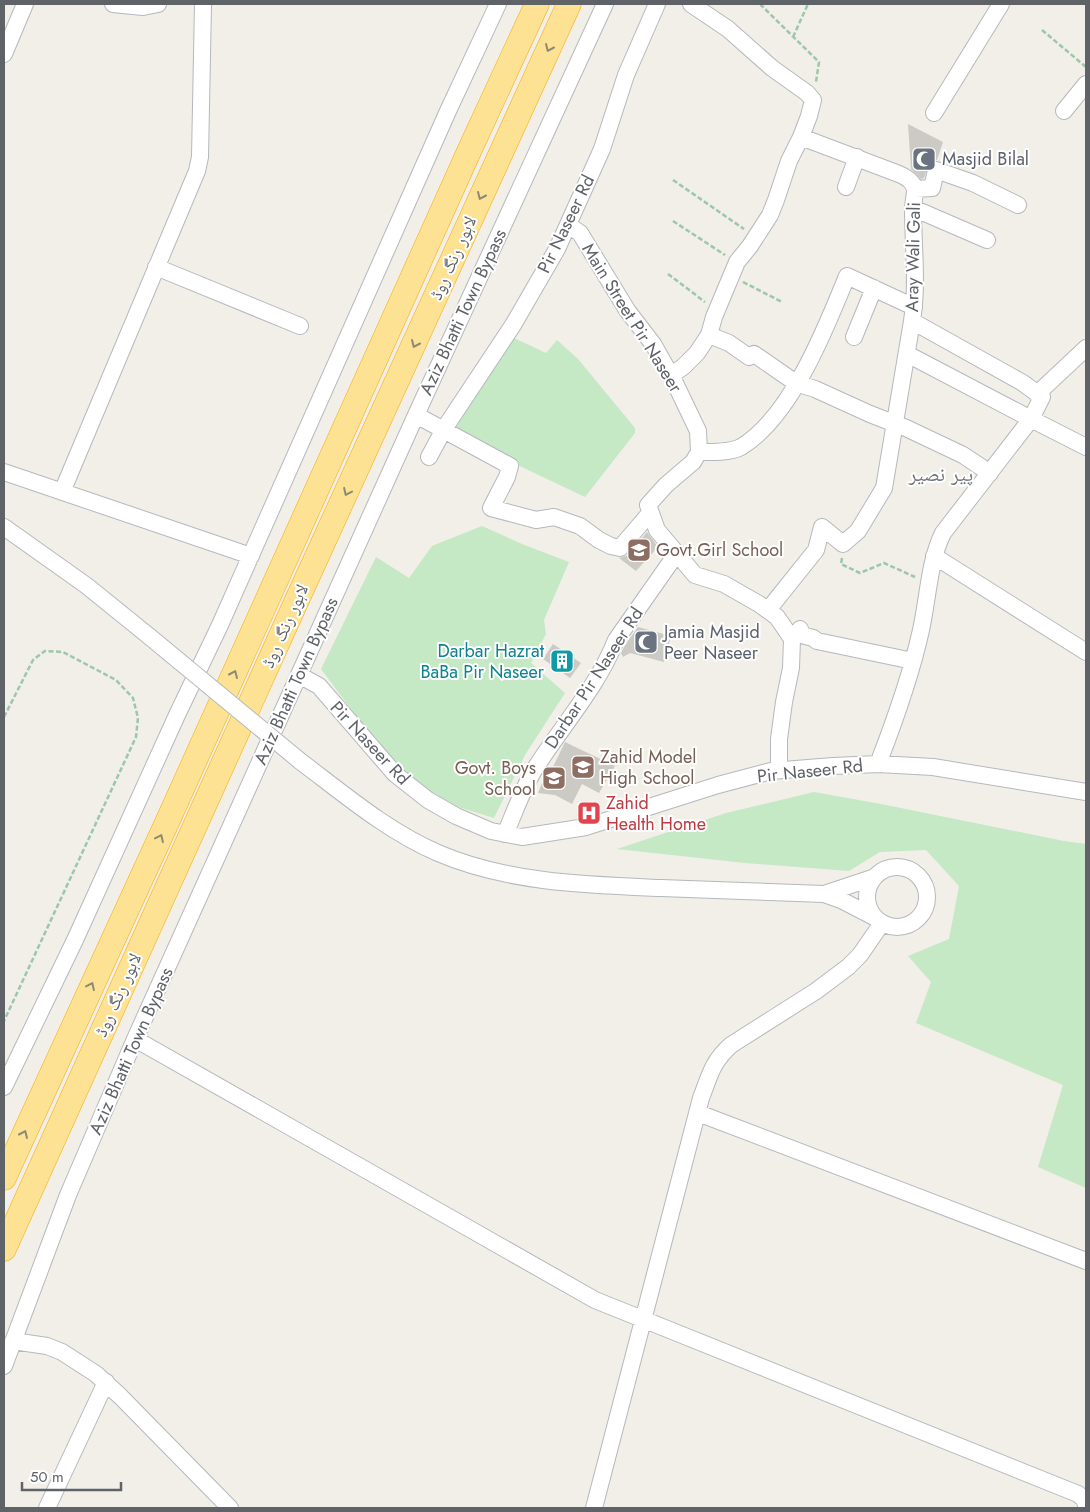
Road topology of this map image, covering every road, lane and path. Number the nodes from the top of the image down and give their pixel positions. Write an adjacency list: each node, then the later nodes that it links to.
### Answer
1 (25, 4): 16 (street)
2 (113, 4): 3 (street)
3 (158, 4)
4 (203, 4): 33 (street)
5 (498, 4): 62 (street)
6 (537, 4): 82 (highway, لاہور رنگ روڈ, one-way to 6)
7 (569, 4): 83 (highway, لاہور رنگ روڈ, one-way to 83)
8 (606, 4): 48 (street, Aziz Bhatti Town Bypass)
9 (657, 4): 30 (street, Pir Naseer Rd)
10 (690, 4): 19 (street)
11 (762, 4): 15 (path)
12 (808, 4): 15 (path)
13 (1001, 4): 21 (street)
14 (1042, 30): 17 (path)
15 (793, 37): 19 (path)
16 (4, 54)
17 (1086, 67)
18 (1086, 84): 20 (street)
19 (813, 100): 22 (street)
20 (1064, 111)
21 (934, 112)
22 (801, 137): 23 (street, Aray Wali Gali); 31 (street)
23 (857, 157): 25 (street); 26 (street, Aray Wali Gali)
24 (673, 180): 31 (path)
25 (846, 187)
26 (915, 189): 27 (street); 28 (street, Aray Wali Gali)
27 (1018, 205)
28 (913, 208): 32 (street); 39 (street, Aray Wali Gali)
29 (673, 221): 34 (path)
30 (568, 225): 45 (street, Main Street Pir Naseer); 51 (street, Pir Naseer Rd)
31 (756, 237): 34 (street)
32 (987, 240)
33 (156, 266): 40 (street); 57 (street)
34 (734, 269): 37 (path); 38 (street)
35 (668, 274): 38 (path)
36 (874, 288): 39 (street); 42 (street); 46 (street)
37 (782, 302)
38 (716, 311): 41 (street)
39 (913, 314): 44 (street); 47 (street, Aray Wali Gali)
40 (300, 326)
41 (709, 335): 45 (street); 46 (street)
42 (854, 337)
43 (1086, 348): 47 (street)
44 (907, 354): 49 (street); 50 (street)
45 (671, 375): 53 (street, Main Street Pir Naseer)
46 (796, 383): 50 (street); 53 (street)
47 (1037, 394): 49 (street)
48 (416, 415): 51 (street); 69 (street, Aziz Bhatti Town Bypass)
49 (1031, 419): 52 (street); 56 (street)
50 (896, 424): 56 (street); 60 (street)
51 (444, 429): 54 (street, Pir Naseer Rd); 58 (street)
52 (1086, 447)
53 (699, 452): 58 (street)
54 (430, 457)
55 (4, 472): 57 (street)
56 (990, 473): 63 (street)
57 (62, 492): 62 (street)
58 (650, 513): 61 (street)
59 (4, 528): 76 (street, bridge)
60 (843, 544): 64 (path); 65 (street)
61 (677, 553): 65 (street); 74 (street, Darbar Pir Naseer Rd)
62 (251, 556): 80 (street)
63 (934, 556): 64 (street); 67 (street)
64 (930, 584): 68 (street)
65 (768, 610): 72 (street)
66 (800, 629): 68 (street)
67 (1086, 652)
68 (914, 661): 71 (street)
69 (299, 675): 74 (street, Pir Naseer Rd); 79 (street, Aziz Bhatti Town Bypass)
70 (4, 717): 78 (path)
71 (878, 764): 72 (street, Pir Naseer Rd); 73 (street, Pir Naseer Rd)
72 (779, 770): 74 (street, Pir Naseer Rd)
73 (1086, 792)
74 (505, 834)
75 (875, 877): 76 (street); 77 (street); 77 (street)
76 (824, 894): 77 (street)
77 (878, 920): 81 (street)
78 (4, 1021)
79 (135, 1039): 85 (street); 86 (street, Aziz Bhatti Town Bypass)
80 (4, 1087)
81 (698, 1113): 84 (street); 85 (street)
82 (4, 1178)
83 (4, 1249)
84 (1086, 1260)
85 (644, 1318): 89 (street); 92 (street)
86 (13, 1341): 87 (street, Aziz Bhatti Town Bypass); 88 (street)
87 (4, 1366)
88 (106, 1382): 90 (street); 91 (street)
89 (1086, 1505)
90 (48, 1508)
91 (230, 1508)
92 (594, 1508)

